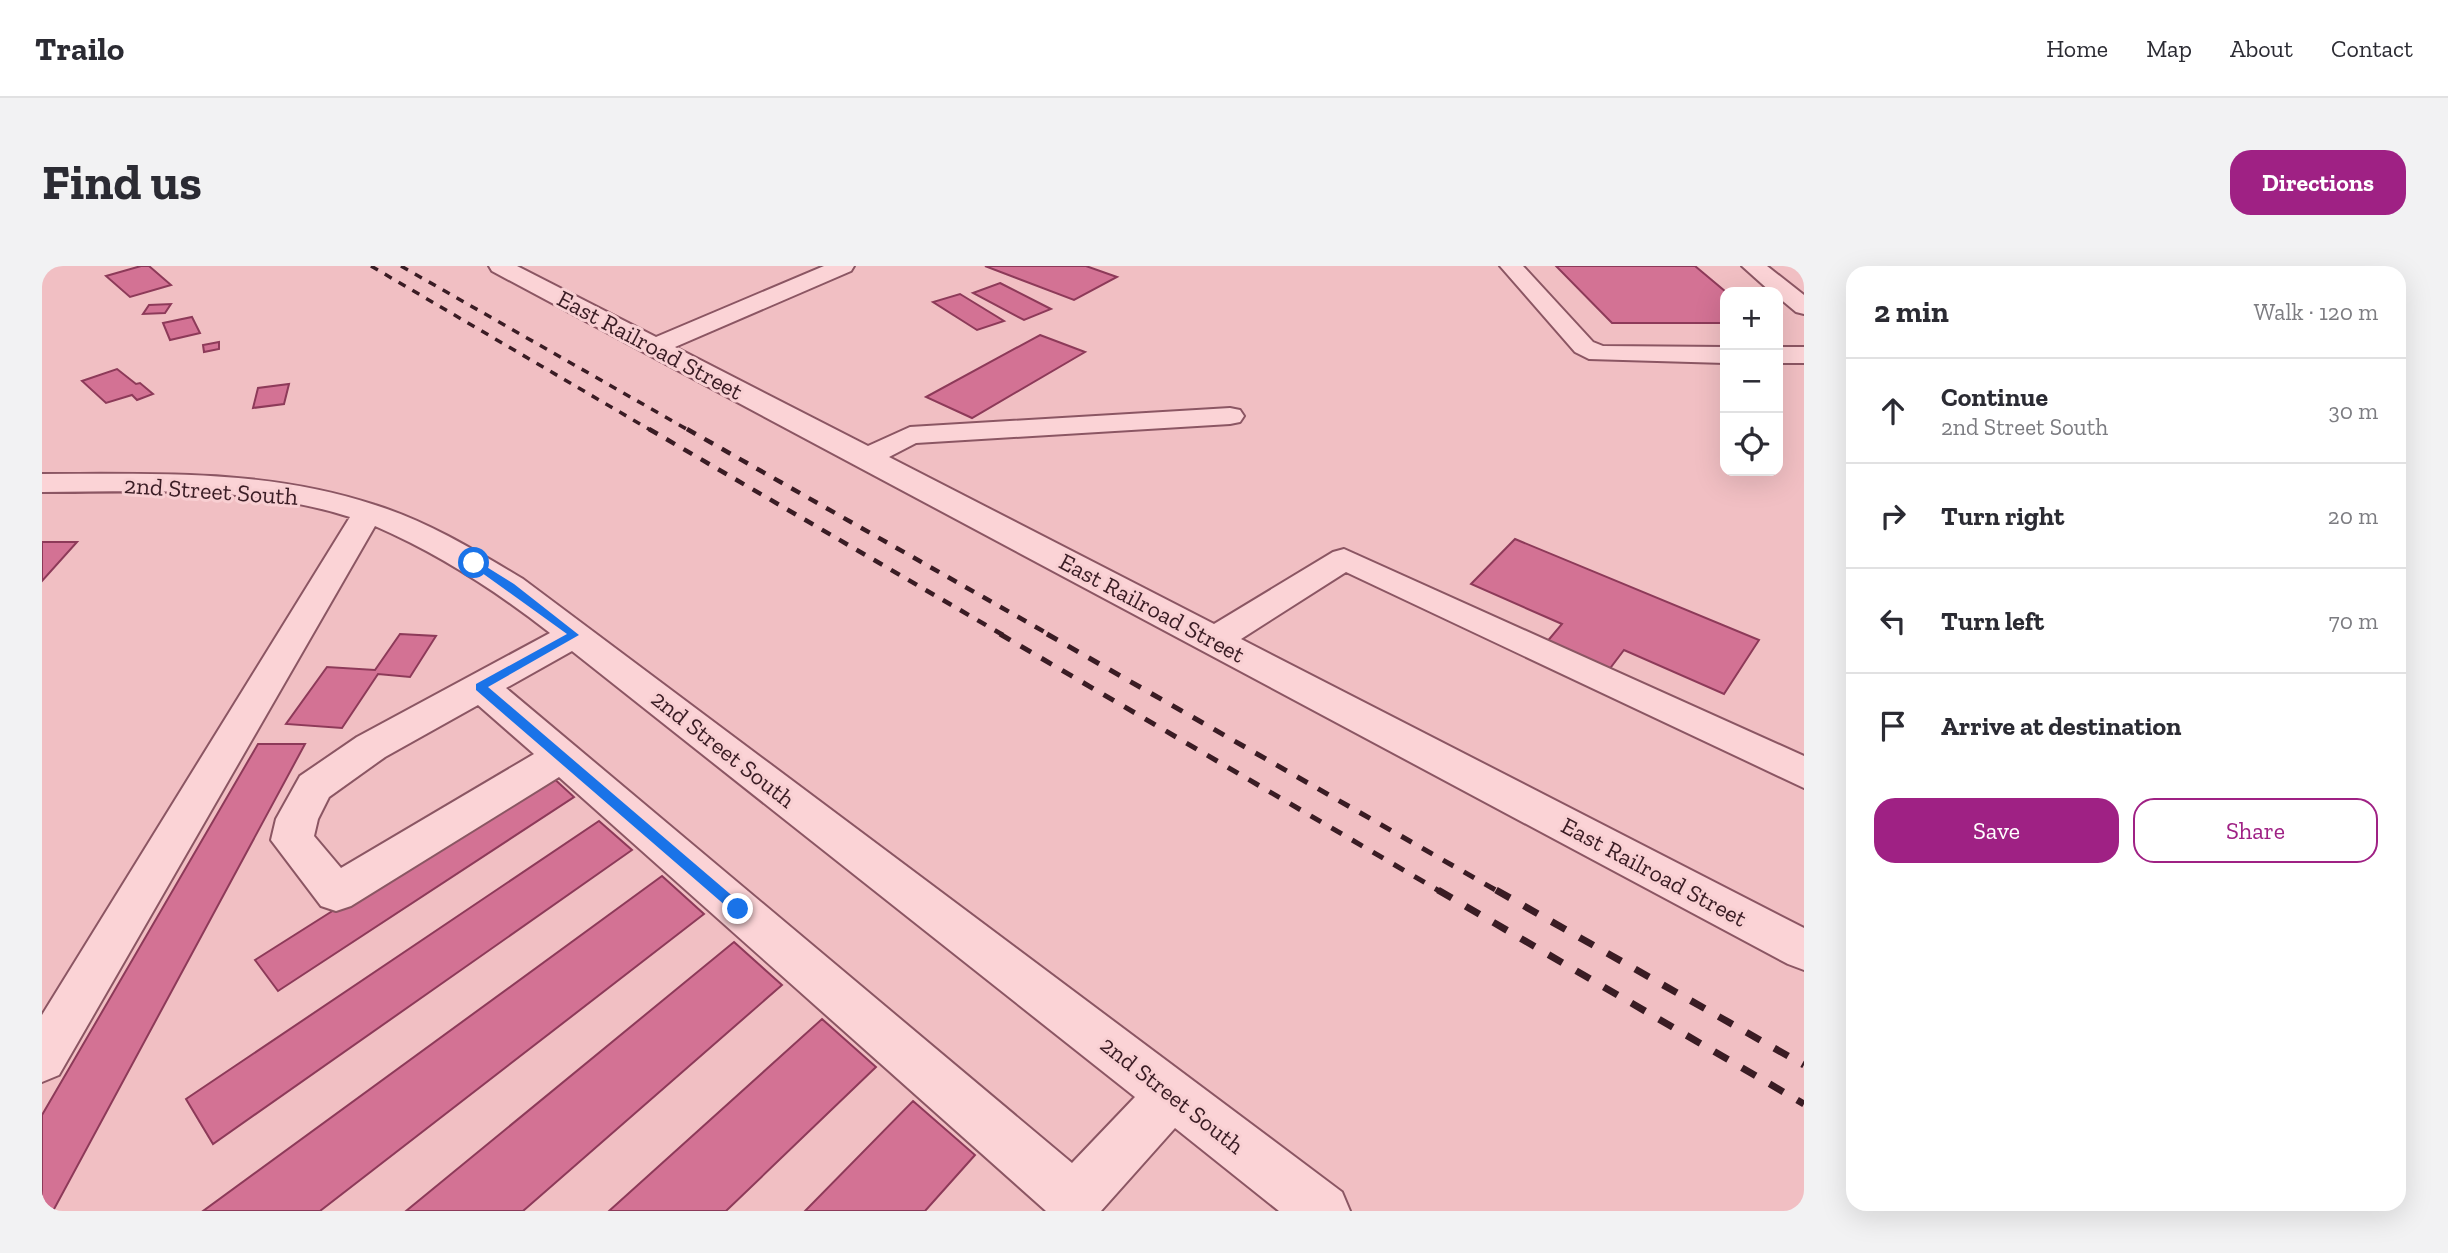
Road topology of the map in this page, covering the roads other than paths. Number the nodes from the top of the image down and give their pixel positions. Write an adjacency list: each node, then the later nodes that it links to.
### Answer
1 (500, 266): 7 (street, East Railroad Street)
2 (843, 266): 7 (street)
3 (1511, 266): 8 (street)
4 (1760, 271): 5 (street); 6 (street)
5 (1804, 276)
6 (1804, 307)
7 (655, 347): 12 (street, East Railroad Street)
8 (1720, 355)
9 (1783, 355): 10 (street)
10 (1804, 355)
11 (1230, 416): 12 (street)
12 (867, 458): 16 (street, East Railroad Street)
13 (42, 483): 14 (street, 2nd Street South)
14 (368, 512): 15 (street, 2nd Street South); 21 (street)
15 (574, 635): 17 (street); 22 (street, 2nd Street South)
16 (1214, 640): 19 (street); 20 (street, East Railroad Street)
17 (480, 687): 18 (street); 18 (street)
18 (561, 757): 22 (street)
19 (1804, 773)
20 (1804, 950)
21 (42, 1059)
22 (1172, 1094): 23 (street, 2nd Street South)
23 (1322, 1211)

